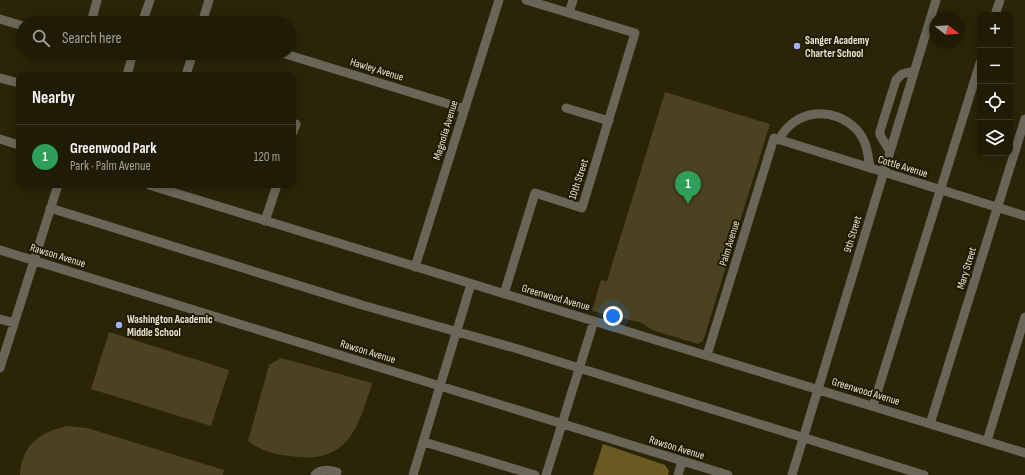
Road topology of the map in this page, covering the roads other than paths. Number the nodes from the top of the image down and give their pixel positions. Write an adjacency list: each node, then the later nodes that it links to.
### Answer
1 (97, 0): 11 (street)
2 (150, 0): 12 (street)
3 (209, 0): 13 (street)
4 (498, 0): 26 (street, Magnolia Avenue)
5 (526, 0): 10 (street)
6 (573, 0): 10 (street)
7 (936, 0): 19 (street, 9th Street)
8 (1000, 0): 9 (street)
9 (996, 12)
10 (569, 13): 28 (street, 10th Street)
11 (93, 16)
12 (144, 16)
13 (204, 16)
14 (0, 19): 15 (street)
15 (16, 24)
16 (296, 57): 26 (street, Hawley Avenue)
17 (131, 60): 20 (street)
18 (191, 60): 21 (street)
19 (914, 71): 32 (street, 9th Street); 32 (street)
20 (128, 72)
21 (187, 72)
22 (977, 73): 38 (street)
23 (0, 78): 24 (street)
24 (16, 82)
25 (566, 108): 28 (street)
26 (464, 109): 45 (street, Magnolia Avenue)
27 (1025, 119): 39 (street, Mary Street)
28 (609, 121): 47 (street, 10th Street)
29 (0, 139): 31 (street)
30 (776, 139): 33 (street, Cottle Avenue); 33 (street, Palm Avenue); 53 (street, Palm Avenue)
31 (16, 144)
32 (889, 150): 34 (street, 9th Street)
33 (870, 168): 34 (street, Cottle Avenue)
34 (883, 173): 38 (street, Cottle Avenue); 57 (street, 9th Street)
35 (57, 188): 40 (street)
36 (161, 188): 42 (street, Greenwood Avenue)
37 (275, 188): 42 (street)
38 (941, 190): 39 (street, Cottle Avenue); 58 (street)
39 (998, 207): 41 (street, Cottle Avenue); 60 (street, Mary Street)
40 (50, 208): 44 (street); 52 (street)
41 (1025, 216)
42 (265, 221): 45 (street, Greenwood Avenue)
43 (0, 250): 44 (street, Rawson Avenue)
44 (34, 260): 51 (street); 56 (street, Rawson Avenue)
45 (415, 267): 46 (street, Greenwood Avenue)
46 (471, 284): 47 (street, Greenwood Avenue); 52 (street)
47 (504, 294): 50 (street, Greenwood Avenue)
48 (1025, 317): 62 (street)
49 (0, 319): 51 (street)
50 (594, 321): 53 (street, Greenwood Avenue); 55 (street)
51 (14, 324): 54 (street)
52 (457, 333): 55 (street); 56 (street)
53 (707, 355): 57 (street, Greenwood Avenue)
54 (0, 368)
55 (579, 368): 59 (street); 61 (street)
56 (441, 386): 59 (street, Rawson Avenue); 63 (street)
57 (818, 389): 58 (street, Greenwood Avenue); 61 (street, 9th Street)
58 (873, 406): 60 (street, Greenwood Avenue)
59 (562, 424): 65 (street, Rawson Avenue); 70 (street)
60 (930, 424): 62 (street, Greenwood Avenue)
61 (803, 438): 73 (street, 9th Street); 74 (street)
62 (987, 441): 64 (street, Greenwood Avenue)
63 (424, 442): 68 (street); 69 (street)
64 (1025, 453)
65 (682, 461): 71 (street); 72 (street, Rawson Avenue)
66 (338, 474): 67 (street)
67 (315, 475)
68 (414, 475)
69 (535, 475)
70 (546, 475)
71 (678, 475)
72 (728, 475)
73 (792, 475)
74 (924, 475)

